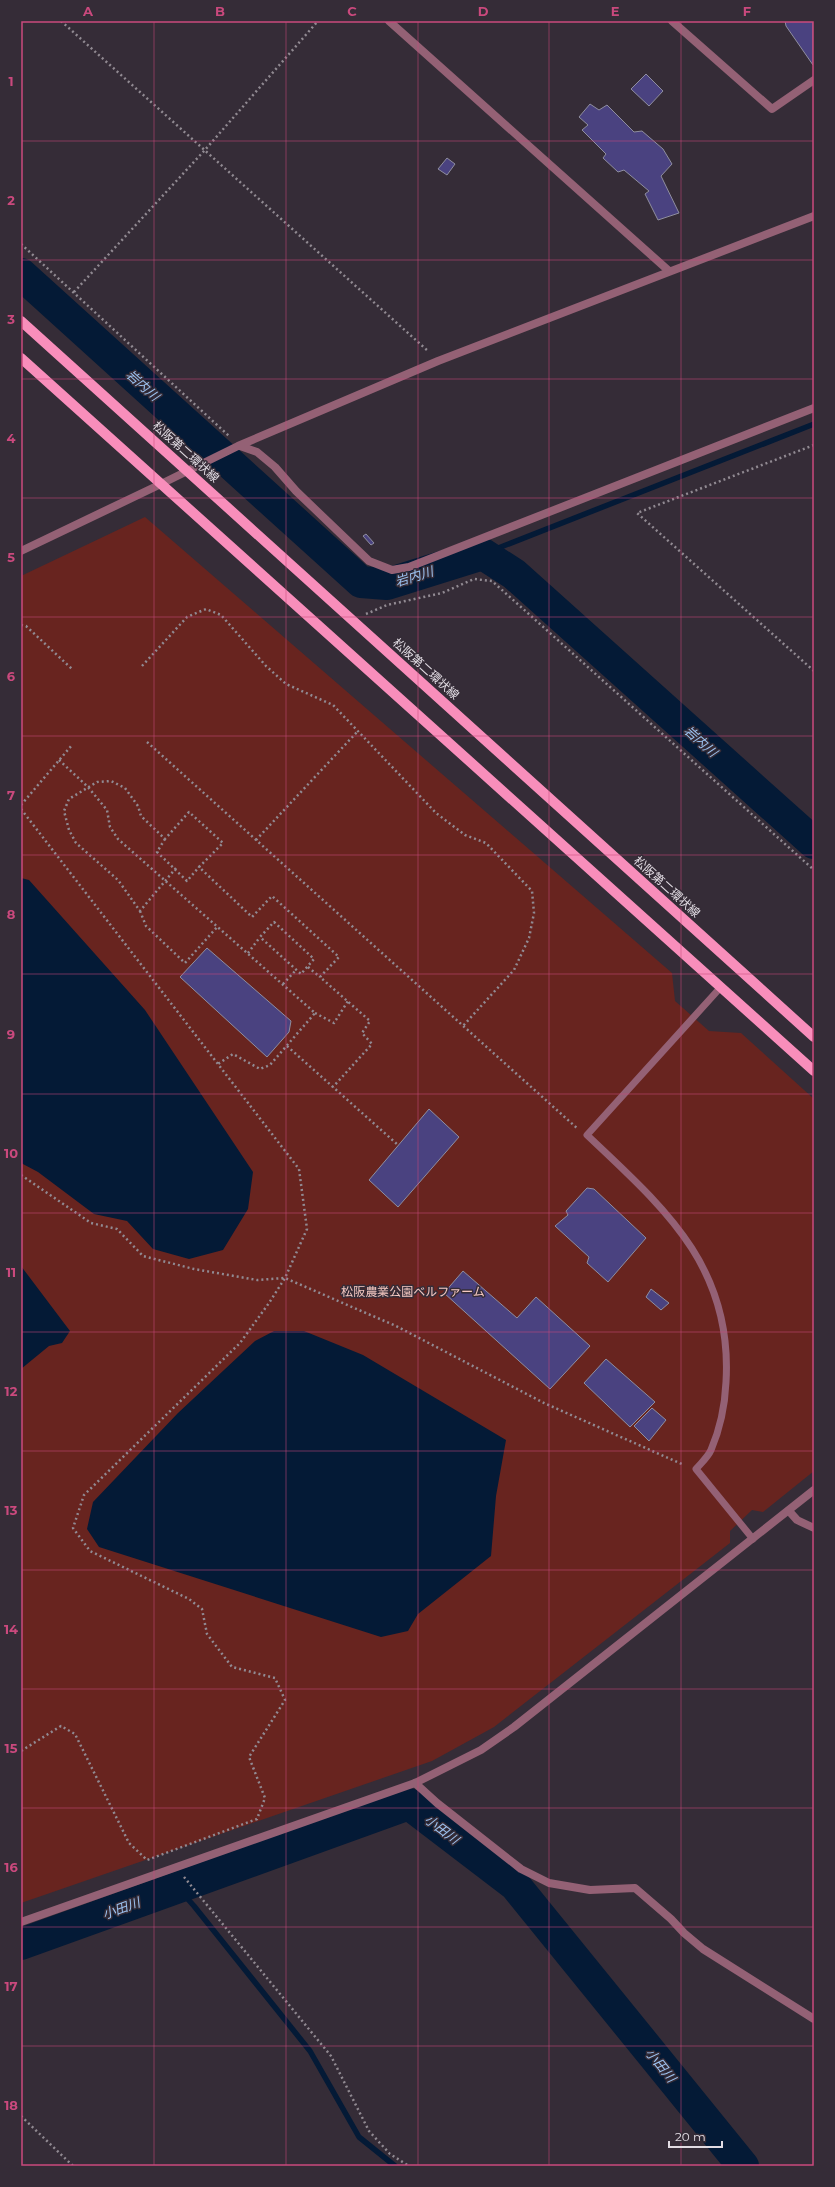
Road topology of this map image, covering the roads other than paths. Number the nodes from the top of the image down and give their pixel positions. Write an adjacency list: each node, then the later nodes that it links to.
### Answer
1 (390, 21): 5 (street)
2 (672, 21): 3 (street)
3 (814, 80)
4 (814, 216): 5 (street)
5 (669, 272): 9 (street)
6 (21, 321): 10 (main road, 松阪第二環状線)
7 (21, 358): 11 (main road)
8 (814, 408): 9 (street)
9 (239, 446): 10 (street)
10 (188, 470): 11 (street); 14 (main road, 松阪第二環状線)
11 (161, 484): 12 (street); 13 (main road)
12 (21, 551)
13 (720, 988): 15 (main road); 19 (lane)
14 (814, 1037)
15 (814, 1071)
16 (814, 1490): 17 (street)
17 (788, 1511): 18 (street); 19 (street)
18 (814, 1528)
19 (753, 1539): 20 (street)
20 (415, 1782): 21 (street); 22 (street)
21 (21, 1922)
22 (814, 2019)

